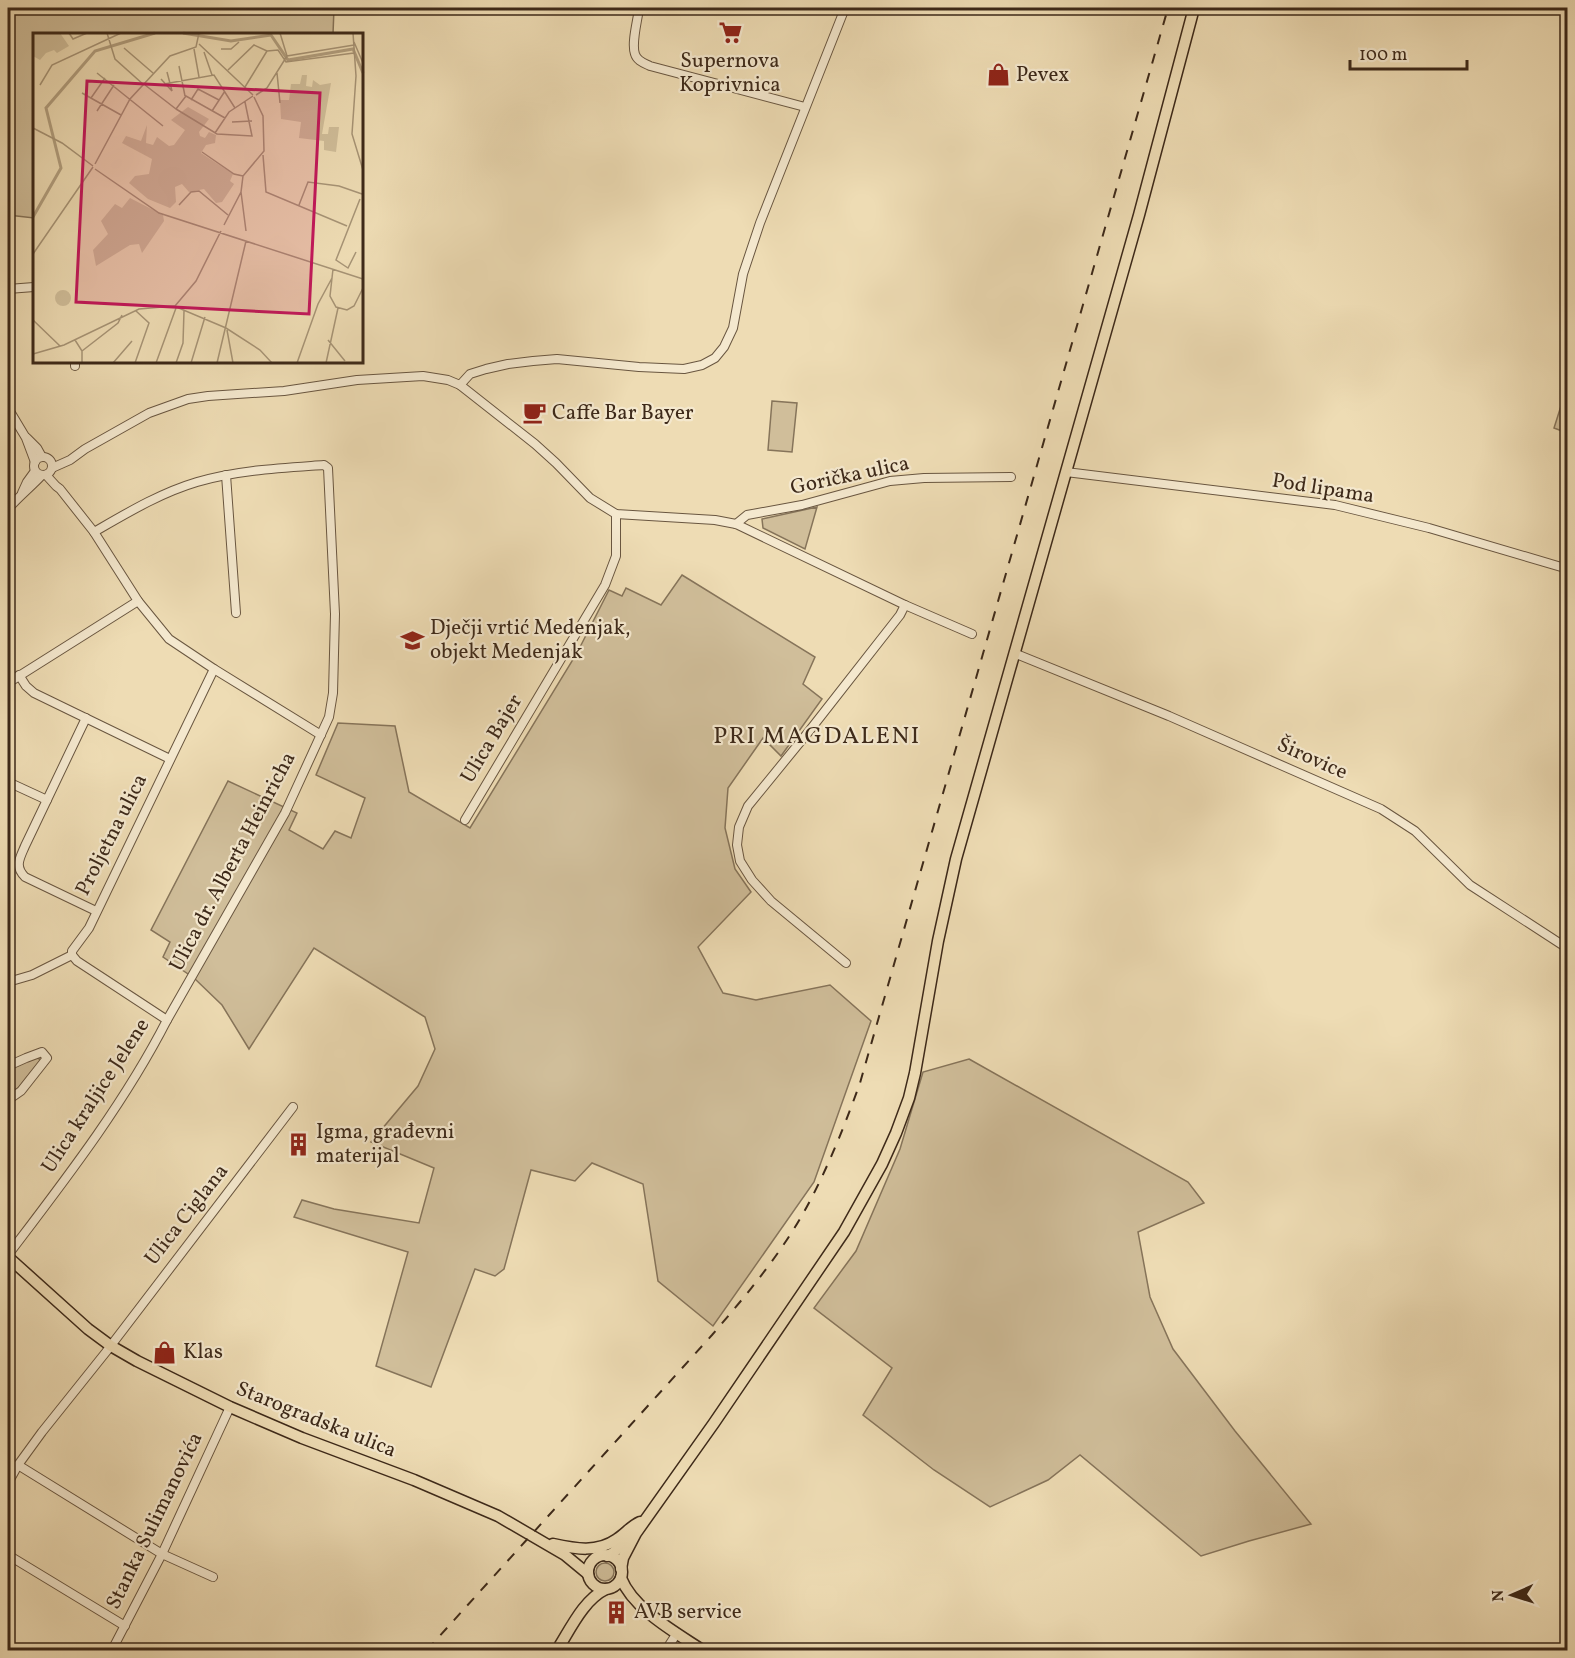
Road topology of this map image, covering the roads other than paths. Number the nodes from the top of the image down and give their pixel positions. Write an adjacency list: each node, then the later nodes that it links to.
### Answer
1 (639, 8): 4 (street)
2 (845, 8): 4 (street)
3 (1194, 8): 10 (main road)
4 (805, 107): 7 (street)
5 (33, 287): 6 (street)
6 (8, 289)
7 (460, 385): 9 (street); 14 (street)
8 (8, 408): 9 (street)
9 (44, 467): 13 (street); 16 (street)
10 (1066, 472): 17 (street, Pod lipama); 22 (main road)
11 (226, 475): 16 (street); 20 (street); 27 (street, Ulica dr. Alberta Heinricha)
12 (1011, 477): 15 (street, Gorička ulica)
13 (8, 509)
14 (616, 514): 15 (street); 31 (street, Ulica Bajer)
15 (736, 524): 19 (street)
16 (94, 532): 18 (street)
17 (1568, 569)
18 (138, 601): 23 (street); 24 (street)
19 (904, 605): 21 (street); 35 (street)
20 (236, 613)
21 (972, 634)
22 (1014, 653): 33 (street, Širovice); 47 (main road)
23 (214, 669): 27 (street); 28 (street, Proljetna ulica)
24 (19, 675): 25 (street); 26 (street, Proljetna ulica)
25 (8, 682)
26 (86, 718): 28 (street, Proljetna ulica); 30 (street, Proljetna ulica)
27 (321, 735): 38 (street, Ulica dr. Alberta Heinricha)
28 (170, 759): 32 (street, Proljetna ulica)
29 (8, 782): 30 (street)
30 (47, 800): 32 (street, Proljetna ulica)
31 (465, 820)
32 (96, 912): 34 (street)
33 (1567, 948): 36 (street)
34 (72, 955): 37 (street); 38 (street, Ulica kraljice Jelene)
35 (846, 963)
36 (1568, 979)
37 (8, 982)
38 (167, 1020): 42 (street, Ulica kraljice Jelene)
39 (8, 1066): 40 (street)
40 (8, 1100)
41 (293, 1107): 43 (street, Ulica Ciglana)
42 (8, 1256): 43 (main road, Starogradska ulica)
43 (111, 1346): 44 (main road, Starogradska ulica); 45 (street, Ulica Ciglana)
44 (230, 1407): 49 (main road, Starogradska ulica); 50 (street, Stanka Sulimanovića)
45 (18, 1465): 46 (street, Ulica Ciglana); 50 (street)
46 (8, 1483)
47 (645, 1519): 48 (main road); 49 (main road)
48 (636, 1533): 53 (main road); 55 (main road)
49 (546, 1543): 52 (main road, Starogradska ulica)
50 (162, 1554): 56 (street); 61 (street, Stanka Sulimanovića)
51 (8, 1555): 61 (street)
52 (565, 1555): 54 (main road, Starogradska ulica); 57 (main road, Starogradska ulica)
53 (607, 1556): 54 (main road); 55 (main road)
54 (595, 1559): 57 (main road)
55 (621, 1573): 58 (main road); 59 (main road)
56 (213, 1577)
57 (590, 1578): 58 (main road); 60 (main road)
58 (608, 1589): 59 (main road); 60 (main road)
59 (638, 1604): 62 (main road)
60 (584, 1610): 64 (main road)
61 (124, 1626): 63 (street, Stanka Sulimanovića)
62 (677, 1633): 65 (street); 66 (main road)
63 (112, 1650)
64 (557, 1650)
65 (666, 1650)
66 (702, 1650)

